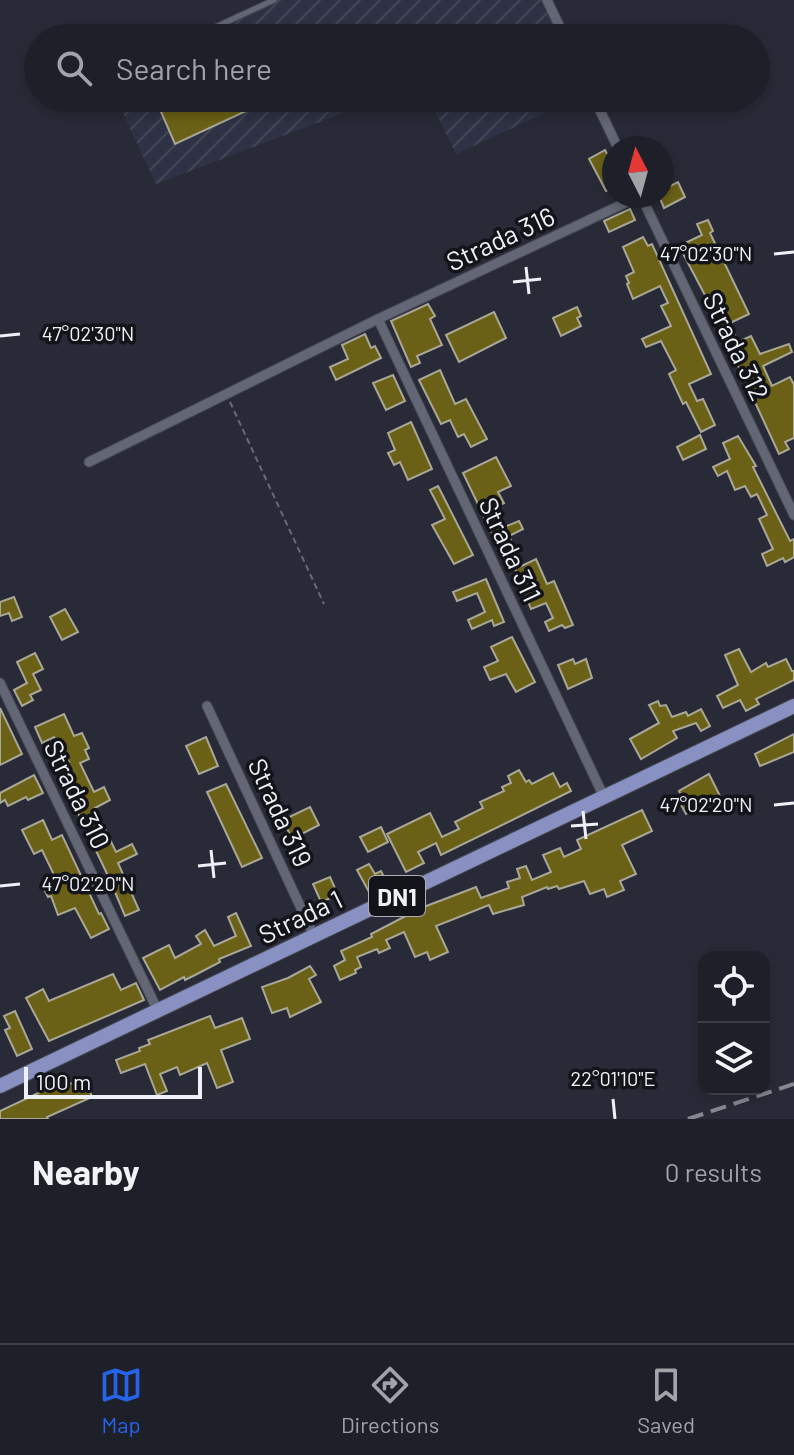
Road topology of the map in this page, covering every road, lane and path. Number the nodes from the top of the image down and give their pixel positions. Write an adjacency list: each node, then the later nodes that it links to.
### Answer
1 (274, 0): 3 (lane)
2 (547, 0): 4 (street)
3 (222, 24)
4 (558, 24)
5 (601, 112): 6 (street)
6 (612, 136)
7 (614, 208): 9 (street, Strada 316)
8 (646, 208): 12 (street, Strada 312)
9 (378, 319): 10 (street, Strada 316); 17 (street, Strada 311)
10 (226, 394): 11 (street, Strada 316); 13 (path)
11 (89, 462)
12 (794, 515)
13 (324, 604)
14 (0, 683): 19 (street, Strada 310)
15 (207, 706): 18 (street, Strada 319)
16 (794, 706): 17 (main road, Strada 1 / DN1)
17 (604, 797): 18 (main road, Strada 1 / DN1)
18 (314, 936): 19 (main road, Strada 1 / DN1)
19 (158, 1011): 20 (main road, Strada 1 / DN1)
20 (0, 1086)

